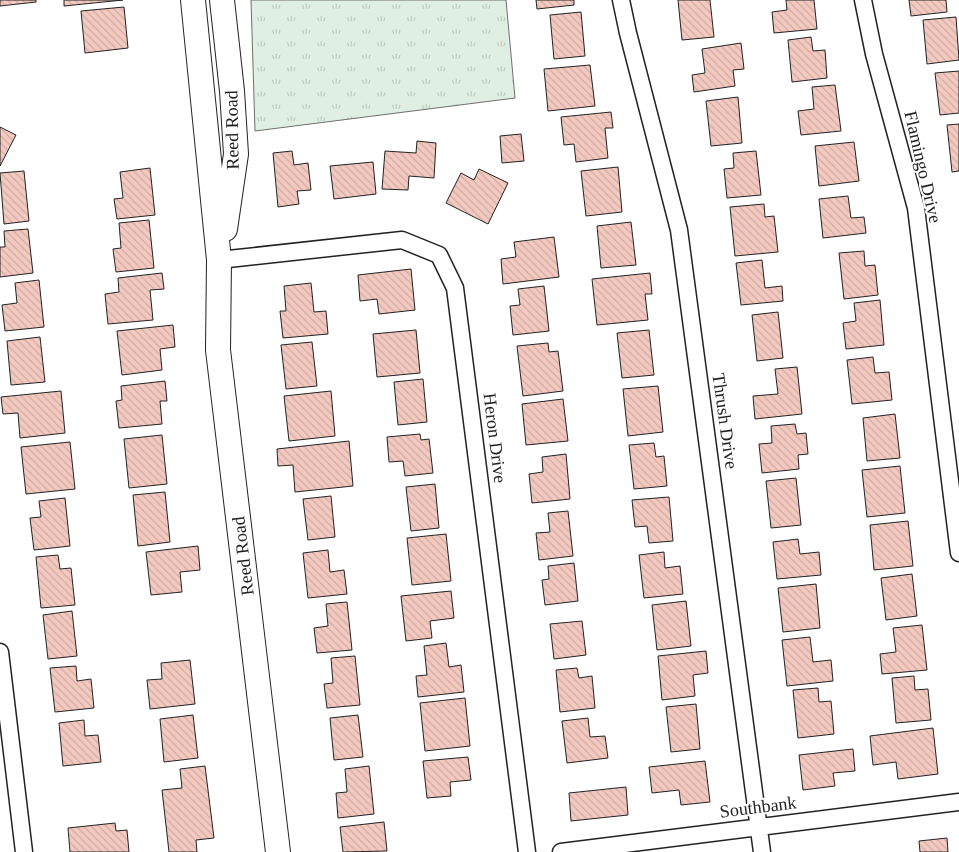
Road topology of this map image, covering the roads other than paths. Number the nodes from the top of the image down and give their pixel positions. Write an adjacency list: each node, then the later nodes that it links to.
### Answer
1 (193, 0): 5 (street, Reed Road)
2 (222, 0): 5 (street, Reed Road)
3 (621, 0): 9 (street, Thrush Drive)
4 (863, 0): 6 (street, Flamingo Drive)
5 (219, 260): 11 (street, Reed Road); 12 (street, Heron Drive)
6 (959, 553)
7 (0, 652): 10 (street)
8 (959, 802): 9 (street, Southbank)
9 (759, 827): 13 (street, Southbank); 14 (street, Thrush Drive)
10 (24, 852)
11 (278, 852)
12 (527, 852)
13 (561, 852)
14 (762, 852)

